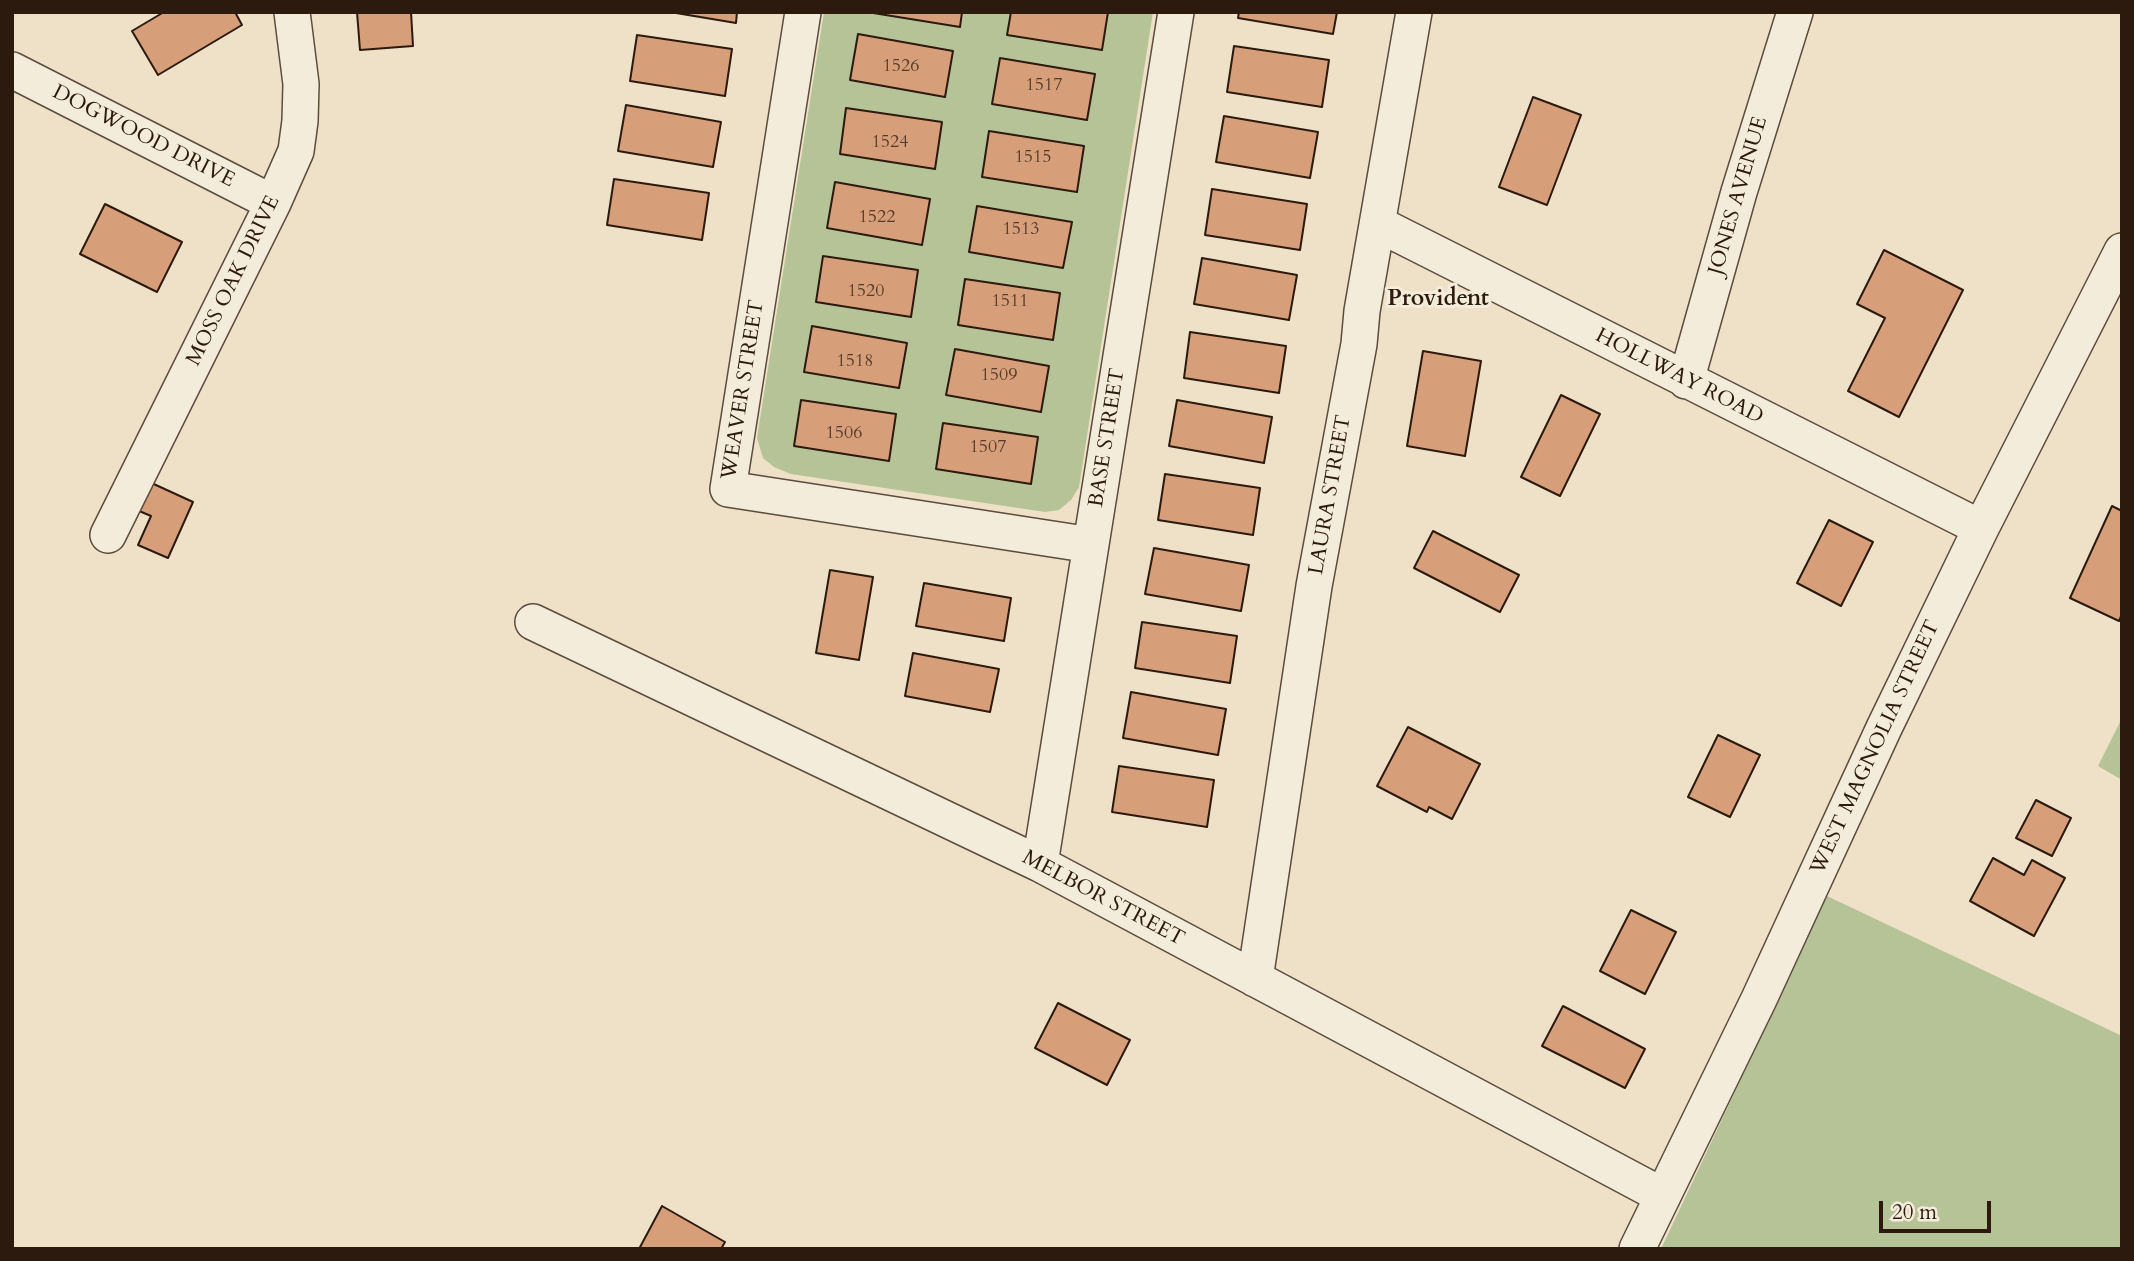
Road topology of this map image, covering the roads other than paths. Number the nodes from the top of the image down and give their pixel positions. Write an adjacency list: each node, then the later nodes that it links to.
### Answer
1 (292, 12): 7 (street, MOSS OAK DRIVE)
2 (803, 12): 13 (street, WEAVER STREET)
3 (1176, 12): 13 (street, BASE STREET)
4 (1414, 12): 8 (street, LAURA STREET)
5 (1794, 12): 10 (street, JONES AVENUE)
6 (12, 70): 7 (street, DOGWOOD DRIVE)
7 (273, 203): 12 (street, MOSS OAK DRIVE)
8 (1378, 224): 10 (street, HOLLWAY ROAD); 16 (street, LAURA STREET)
9 (2122, 251): 11 (street, WEST MAGNOLIA STREET)
10 (1686, 381): 11 (street, HOLLWAY ROAD)
11 (1980, 528): 17 (street, WEST MAGNOLIA STREET)
12 (108, 535)
13 (1091, 545): 15 (street, BASE STREET)
14 (533, 622): 15 (street, MELBOR STREET)
15 (1040, 864): 16 (street, MELBOR STREET)
16 (1255, 979): 17 (street, MELBOR STREET)
17 (1663, 1196): 18 (street, WEST MAGNOLIA STREET)
18 (1637, 1249)

